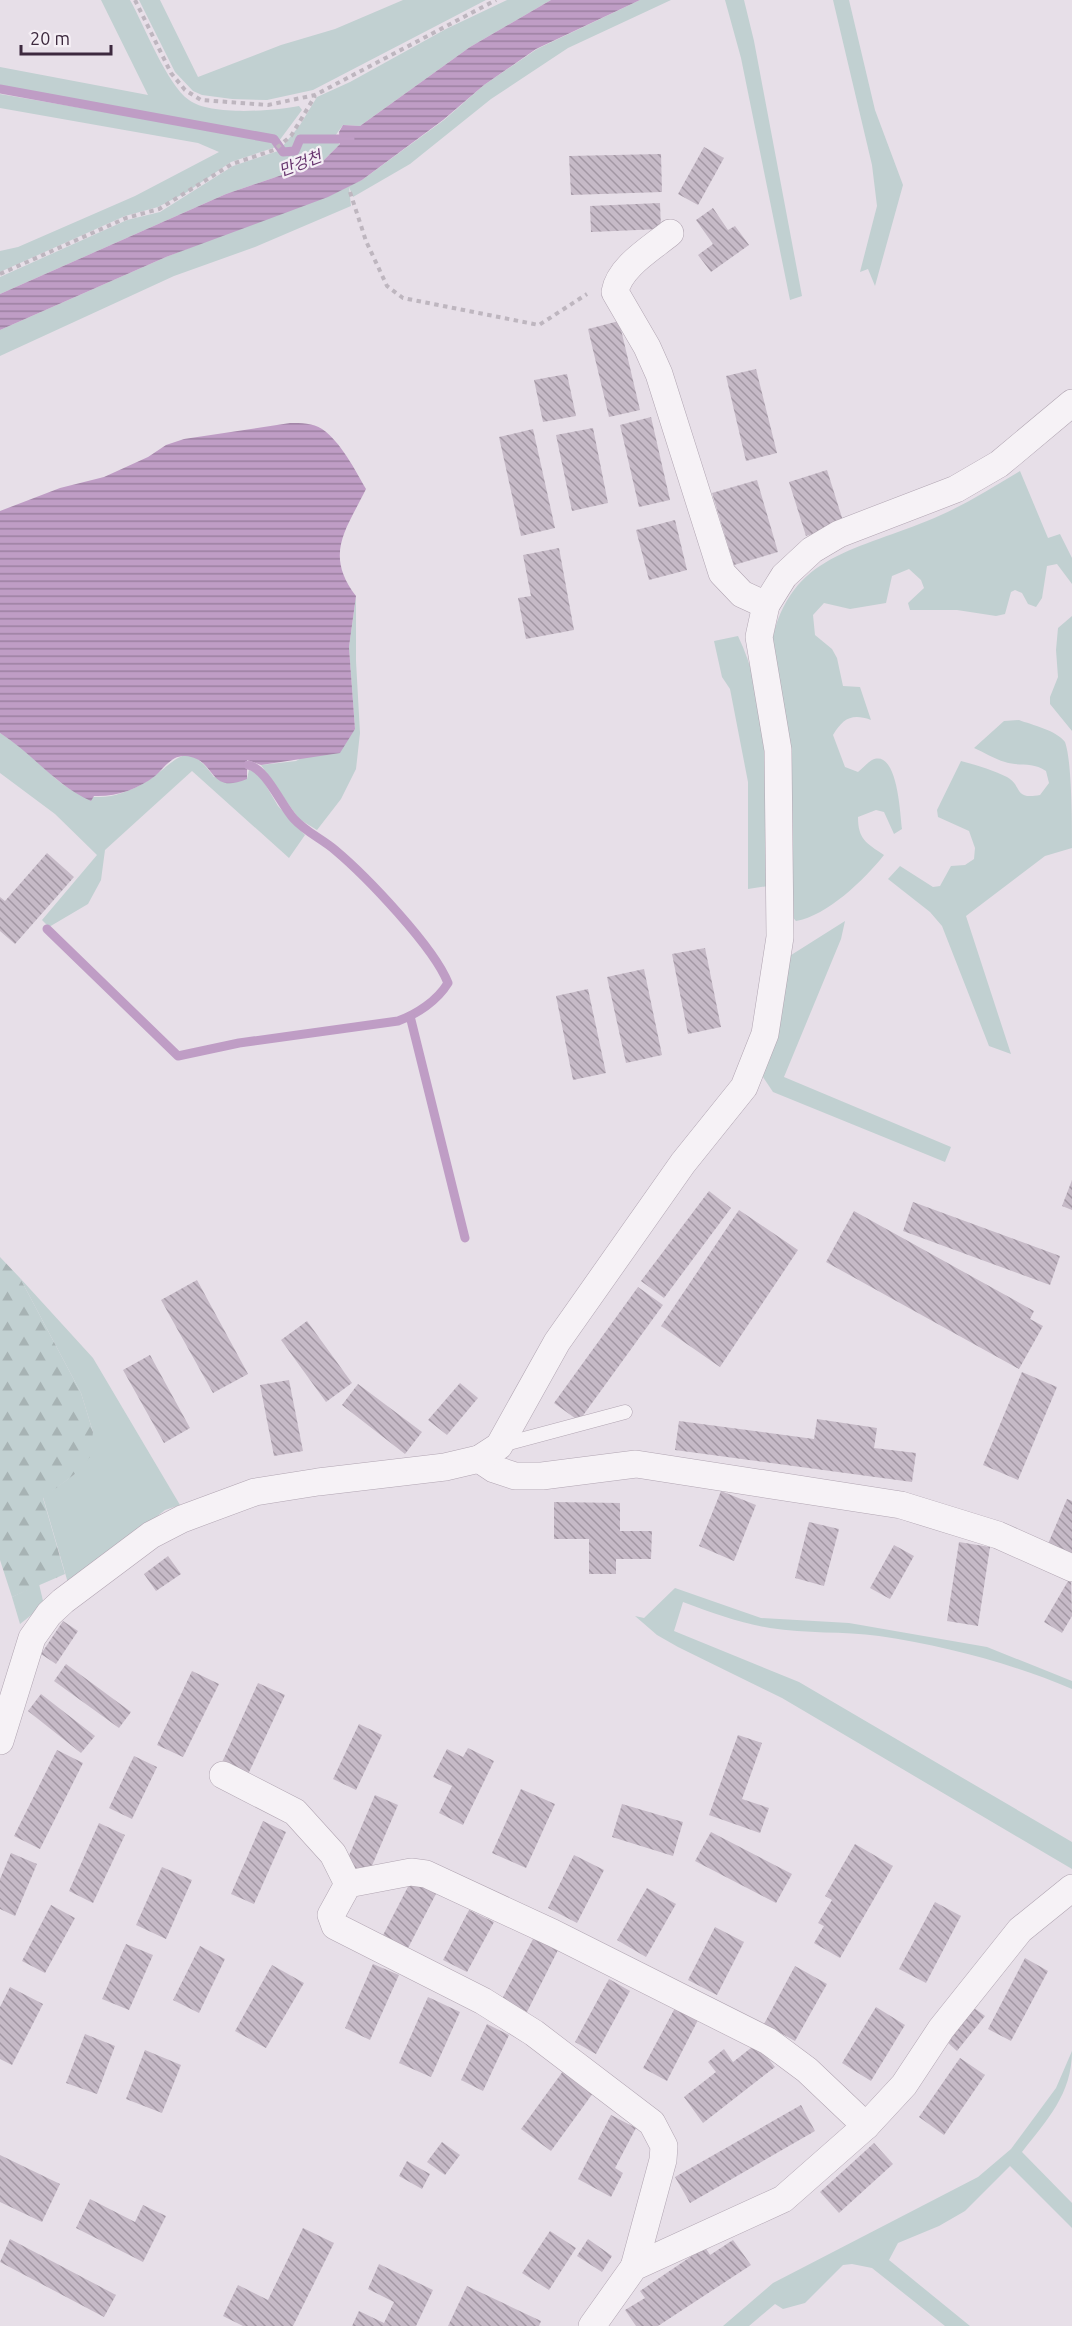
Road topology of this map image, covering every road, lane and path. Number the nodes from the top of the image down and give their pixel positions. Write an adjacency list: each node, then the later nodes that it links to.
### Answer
1 (135, 0): 3 (path)
2 (496, 0): 3 (path)
3 (315, 95): 6 (path)
4 (350, 192): 7 (path)
5 (670, 233): 7 (street)
6 (0, 274)
7 (615, 292): 9 (street)
8 (1072, 403): 9 (street)
9 (766, 605): 11 (street)
10 (625, 1412): 11 (lane)
11 (489, 1452): 12 (street); 13 (street)
12 (1072, 1568)
13 (0, 1741)
14 (223, 1775): 15 (street)
15 (348, 1884): 17 (street); 18 (street)
16 (1072, 1888): 17 (street)
17 (866, 2126): 18 (street)
18 (634, 2267): 19 (street)
19 (592, 2326)

